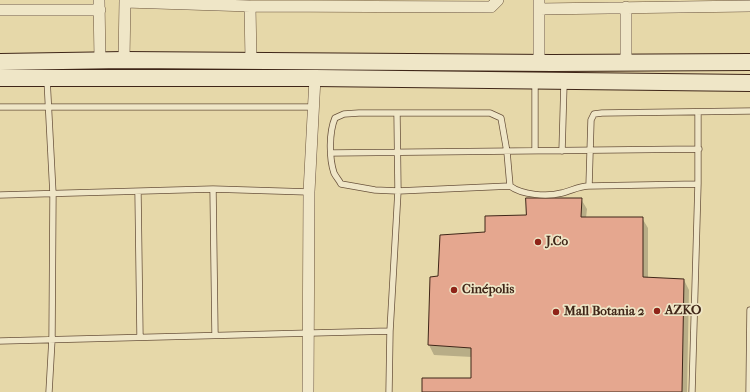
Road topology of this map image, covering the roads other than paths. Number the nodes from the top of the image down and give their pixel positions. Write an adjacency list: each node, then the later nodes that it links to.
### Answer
1 (125, 1): 2 (street); 16 (street)
2 (186, 2): 11 (street)
3 (284, 3): 4 (street); 11 (street)
4 (336, 3): 5 (street)
5 (444, 3): 6 (street)
6 (495, 3)
7 (703, 3): 8 (street); 13 (street)
8 (717, 3): 12 (street)
9 (100, 5): 14 (street); 15 (street)
10 (539, 5): 13 (street); 20 (street)
11 (250, 6): 17 (street)
12 (750, 6)
13 (626, 7): 21 (street)
14 (0, 10)
15 (100, 60): 16 (main road); 19 (main road)
16 (124, 60): 17 (main road)
17 (251, 61): 20 (main road)
18 (0, 62): 19 (main road)
19 (46, 62): 24 (main road)
20 (539, 62): 21 (main road)
21 (626, 62): 22 (main road)
22 (750, 62)
23 (0, 78): 24 (main road)
24 (46, 78): 25 (main road); 30 (lane)
25 (315, 78): 26 (main road); 31 (street)
26 (535, 82): 27 (main road); 36 (lane)
27 (564, 82): 28 (main road); 37 (lane)
28 (750, 83)
29 (0, 107): 30 (lane)
30 (48, 107): 31 (lane); 49 (lane)
31 (313, 107): 48 (street)
32 (750, 111): 33 (lane)
33 (698, 112): 35 (lane); 38 (lane)
34 (397, 113): 39 (lane); 40 (lane); 41 (lane)
35 (699, 149): 38 (lane); 42 (lane)
36 (534, 150): 37 (lane); 40 (lane)
37 (562, 151): 38 (lane)
38 (592, 151): 44 (lane)
39 (397, 152): 40 (lane); 41 (lane); 46 (lane)
40 (508, 152): 43 (lane)
41 (331, 153): 46 (lane)
42 (698, 184): 44 (lane); 61 (lane)
43 (510, 186): 44 (lane); 46 (lane)
44 (589, 186)
45 (213, 189): 47 (lane); 48 (lane); 54 (lane)
46 (398, 191): 52 (lane)
47 (138, 192): 49 (lane); 55 (lane)
48 (309, 192): 53 (street)
49 (53, 194): 50 (lane); 56 (lane)
50 (0, 195)
51 (750, 310): 62 (lane)
52 (390, 331): 53 (lane); 60 (lane)
53 (309, 333): 54 (lane); 59 (street)
54 (215, 335): 55 (lane)
55 (140, 336): 56 (lane)
56 (52, 339): 57 (lane); 58 (lane)
57 (0, 340)
58 (49, 392)
59 (308, 392)
60 (389, 392)
61 (692, 392)
62 (749, 392)

